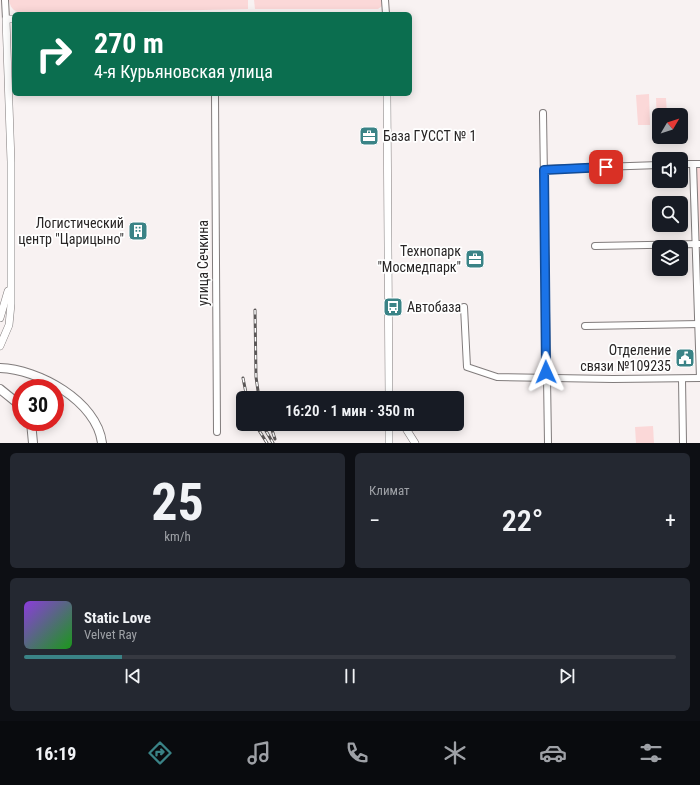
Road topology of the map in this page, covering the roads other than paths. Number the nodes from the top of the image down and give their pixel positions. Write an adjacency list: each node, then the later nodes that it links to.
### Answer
1 (5, 0): 4 (street)
2 (386, 0): 3 (street)
3 (386, 12)
4 (6, 18): 5 (street); 14 (street)
5 (12, 19)
6 (215, 96): 32 (street, улица Сечкина)
7 (387, 96): 24 (street)
8 (543, 113): 11 (street)
9 (697, 164): 12 (street)
10 (652, 165): 11 (street)
11 (544, 170): 21 (street)
12 (697, 244): 13 (street); 17 (street)
13 (595, 246)
14 (10, 283): 16 (street); 19 (street)
15 (464, 308): 21 (street)
16 (0, 318)
17 (699, 324): 18 (street); 22 (street)
18 (585, 326)
19 (0, 346)
20 (0, 368): 34 (main road)
21 (546, 378): 23 (street); 37 (street)
22 (700, 378): 23 (street)
23 (682, 379): 38 (street)
24 (388, 384): 26 (street); 27 (street)
25 (0, 389): 28 (main road)
26 (388, 391)
27 (390, 391)
28 (12, 398)
29 (32, 431): 33 (main road)
30 (389, 431): 35 (street)
31 (407, 431): 36 (street)
32 (217, 432)
33 (33, 443)
34 (102, 443)
35 (389, 443)
36 (414, 443)
37 (548, 443)
38 (683, 443)

